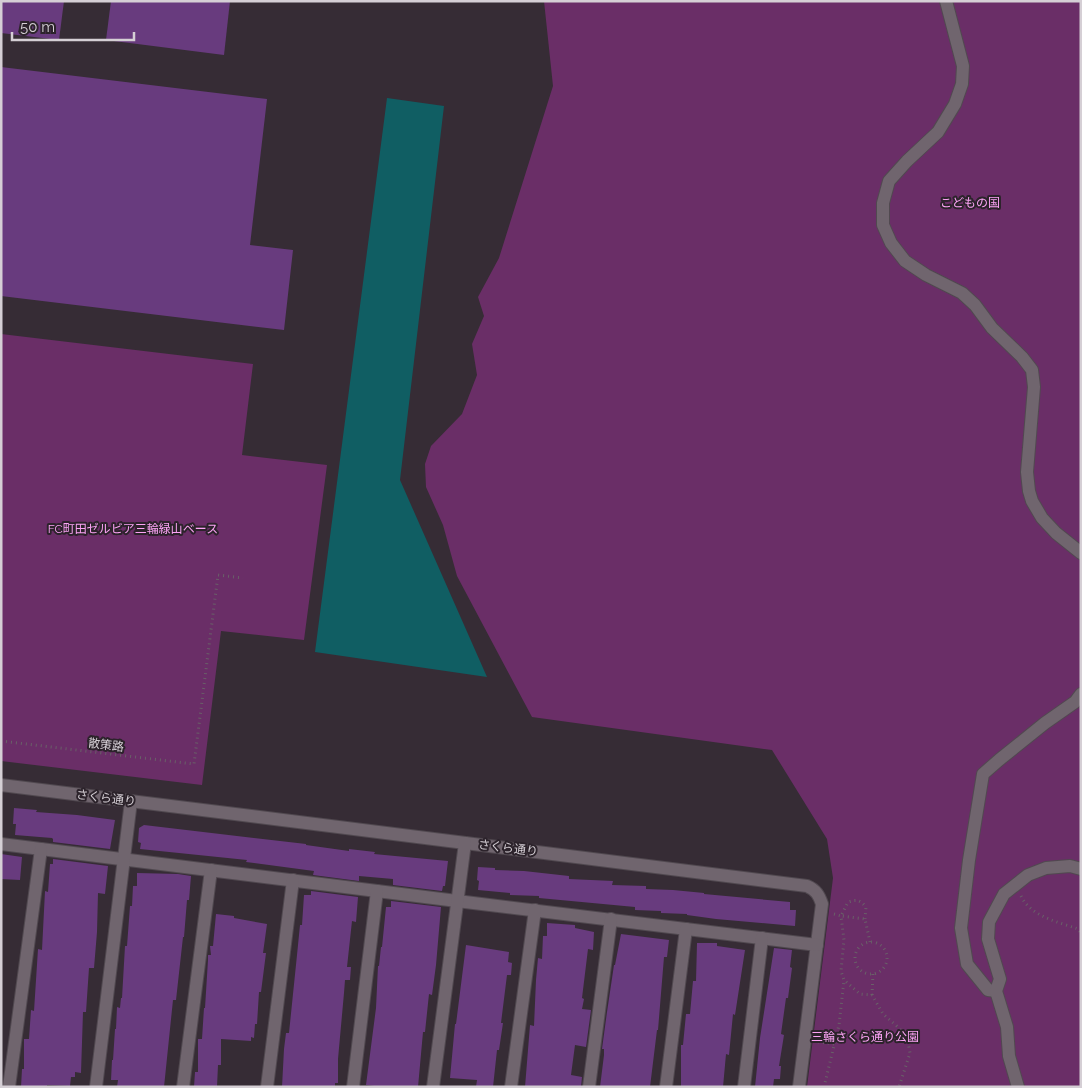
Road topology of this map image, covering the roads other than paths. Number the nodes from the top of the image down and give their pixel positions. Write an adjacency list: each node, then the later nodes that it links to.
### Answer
1 (946, 1): 2 (street)
2 (1081, 553)
3 (1081, 694): 20 (street)
4 (1, 785): 5 (street, さくら通り)
5 (131, 801): 6 (street, さくら通り); 9 (street)
6 (465, 843): 14 (street); 19 (street, さくら通り)
7 (1, 844): 8 (street)
8 (41, 849): 9 (street); 21 (street)
9 (124, 859): 11 (street); 22 (street)
10 (1081, 869): 20 (street)
11 (211, 870): 12 (street); 23 (street)
12 (292, 880): 13 (street); 24 (street)
13 (377, 891): 14 (street); 25 (street)
14 (457, 901): 15 (street); 26 (street)
15 (535, 910): 16 (street); 27 (street)
16 (611, 919): 17 (street); 28 (street)
17 (686, 929): 18 (street); 29 (street)
18 (762, 938): 19 (street); 30 (street)
19 (817, 944): 31 (street, さくら通り)
20 (996, 991): 32 (street)
21 (10, 1087)
22 (96, 1087)
23 (183, 1087)
24 (268, 1087)
25 (352, 1087)
26 (433, 1087)
27 (511, 1087)
28 (589, 1087)
29 (666, 1087)
30 (744, 1087)
31 (799, 1087)
32 (1018, 1087)

